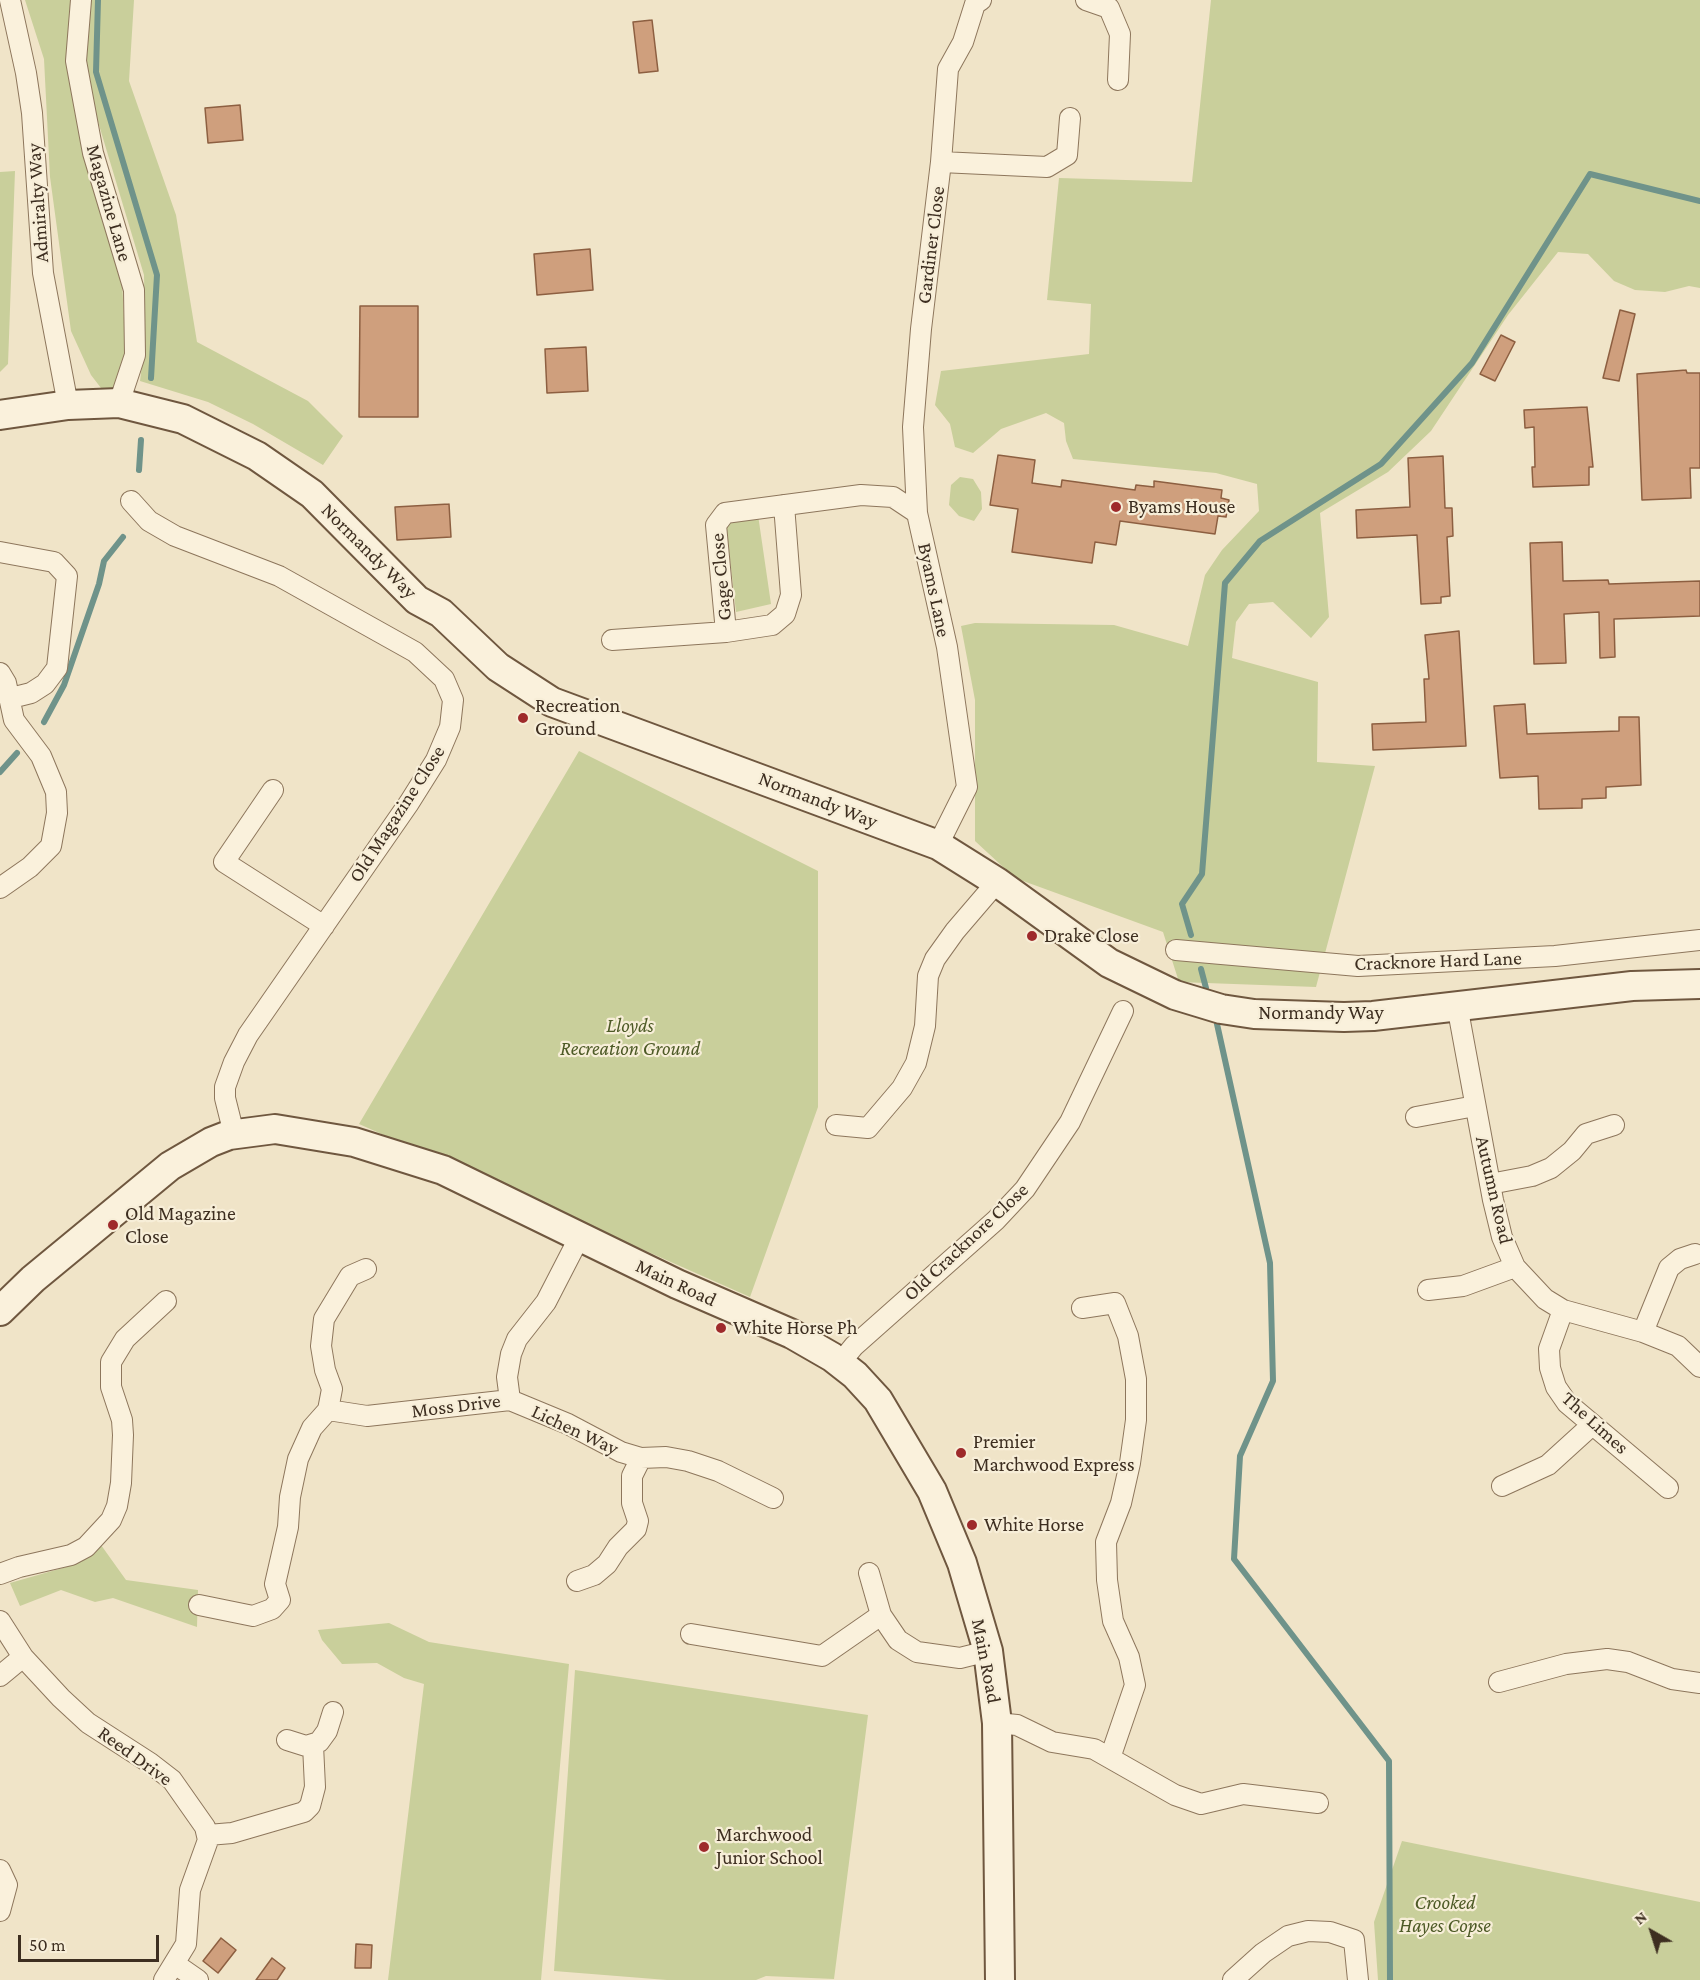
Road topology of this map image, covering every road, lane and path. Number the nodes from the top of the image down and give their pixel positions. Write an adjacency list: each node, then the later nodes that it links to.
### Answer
1 (10, 0): 10 (street, Admiralty Way)
2 (81, 0): 9 (street, Magazine Lane)
3 (981, 0): 7 (street, Gardiner Close)
4 (1086, 0): 5 (street)
5 (1118, 80)
6 (1070, 118): 7 (street, Gardiner Close)
7 (941, 162): 8 (street, Gardiner Close)
8 (921, 329): 14 (street, Byams Lane)
9 (119, 404): 10 (street, Normandy Way); 21 (street, Normandy Way)
10 (68, 405): 11 (street, Normandy Way)
11 (0, 415)
12 (131, 501): 24 (street, Old Magazine Close)
13 (784, 505): 14 (street, Gage Close); 16 (street, Gage Close); 16 (street, Gage Close)
14 (917, 513): 21 (street, Byams Lane)
15 (0, 552): 19 (street)
16 (726, 632): 17 (street, Gage Close)
17 (612, 640)
18 (0, 673): 19 (street)
19 (11, 698): 23 (street)
20 (273, 790): 24 (street)
21 (938, 845): 22 (street, Normandy Way)
22 (997, 882): 28 (street, Normandy Way); 32 (street)
23 (0, 888)
24 (324, 926): 34 (street, Old Magazine Close)
25 (1700, 940): 26 (street, Cracknore Hard Lane)
26 (1176, 950)
27 (1700, 984): 28 (street, Normandy Way)
28 (1457, 1005): 30 (street, Autumn Road)
29 (1123, 1011): 46 (street, Old Cracknore Close)
30 (1475, 1106): 31 (street); 35 (street, Autumn Road)
31 (1416, 1117)
32 (836, 1125)
33 (1614, 1125): 35 (street)
34 (234, 1134): 36 (street, Main Road); 44 (street, Main Road)
35 (1490, 1184): 38 (street, Autumn Road)
36 (580, 1236): 46 (street, Main Road); 48 (street, Moss Drive)
37 (1695, 1254): 45 (street)
38 (1515, 1267): 40 (street); 43 (street, Autumn Road)
39 (366, 1269): 49 (street)
40 (1428, 1290)
41 (166, 1301): 56 (street)
42 (1082, 1308): 71 (street)
43 (1563, 1310): 45 (street, Autumn Road); 50 (street, The Limes)
44 (0, 1311)
45 (1643, 1332): 47 (street, Autumn Road)
46 (840, 1363): 62 (street, Main Road)
47 (1700, 1367)
48 (510, 1400): 49 (street, Moss Drive); 51 (street, Lichen Way)
49 (328, 1410): 58 (street)
50 (1592, 1425): 52 (street); 53 (street, The Limes)
51 (641, 1458): 54 (street); 57 (street)
52 (1502, 1486)
53 (1668, 1488)
54 (773, 1498)
55 (869, 1573): 59 (street)
56 (0, 1574)
57 (577, 1581)
58 (199, 1605)
59 (881, 1615): 61 (street); 62 (street)
60 (0, 1621): 63 (street, Reed Drive)
61 (691, 1634)
62 (988, 1651): 68 (street, Main Road)
63 (23, 1657): 64 (street); 73 (street, Reed Drive)
64 (0, 1676)
65 (1499, 1682): 66 (street)
66 (1700, 1683)
67 (333, 1712): 70 (street)
68 (997, 1723): 71 (street); 78 (street, Main Road)
69 (287, 1740): 70 (street)
70 (313, 1745): 73 (street)
71 (1110, 1758): 72 (street)
72 (1318, 1803)
73 (208, 1835): 76 (street)
74 (0, 1870): 75 (street)
75 (0, 1911)
76 (170, 1972): 77 (street)
77 (198, 1980)
78 (1000, 1980)
79 (1233, 1980): 80 (street)
80 (1359, 1980)

